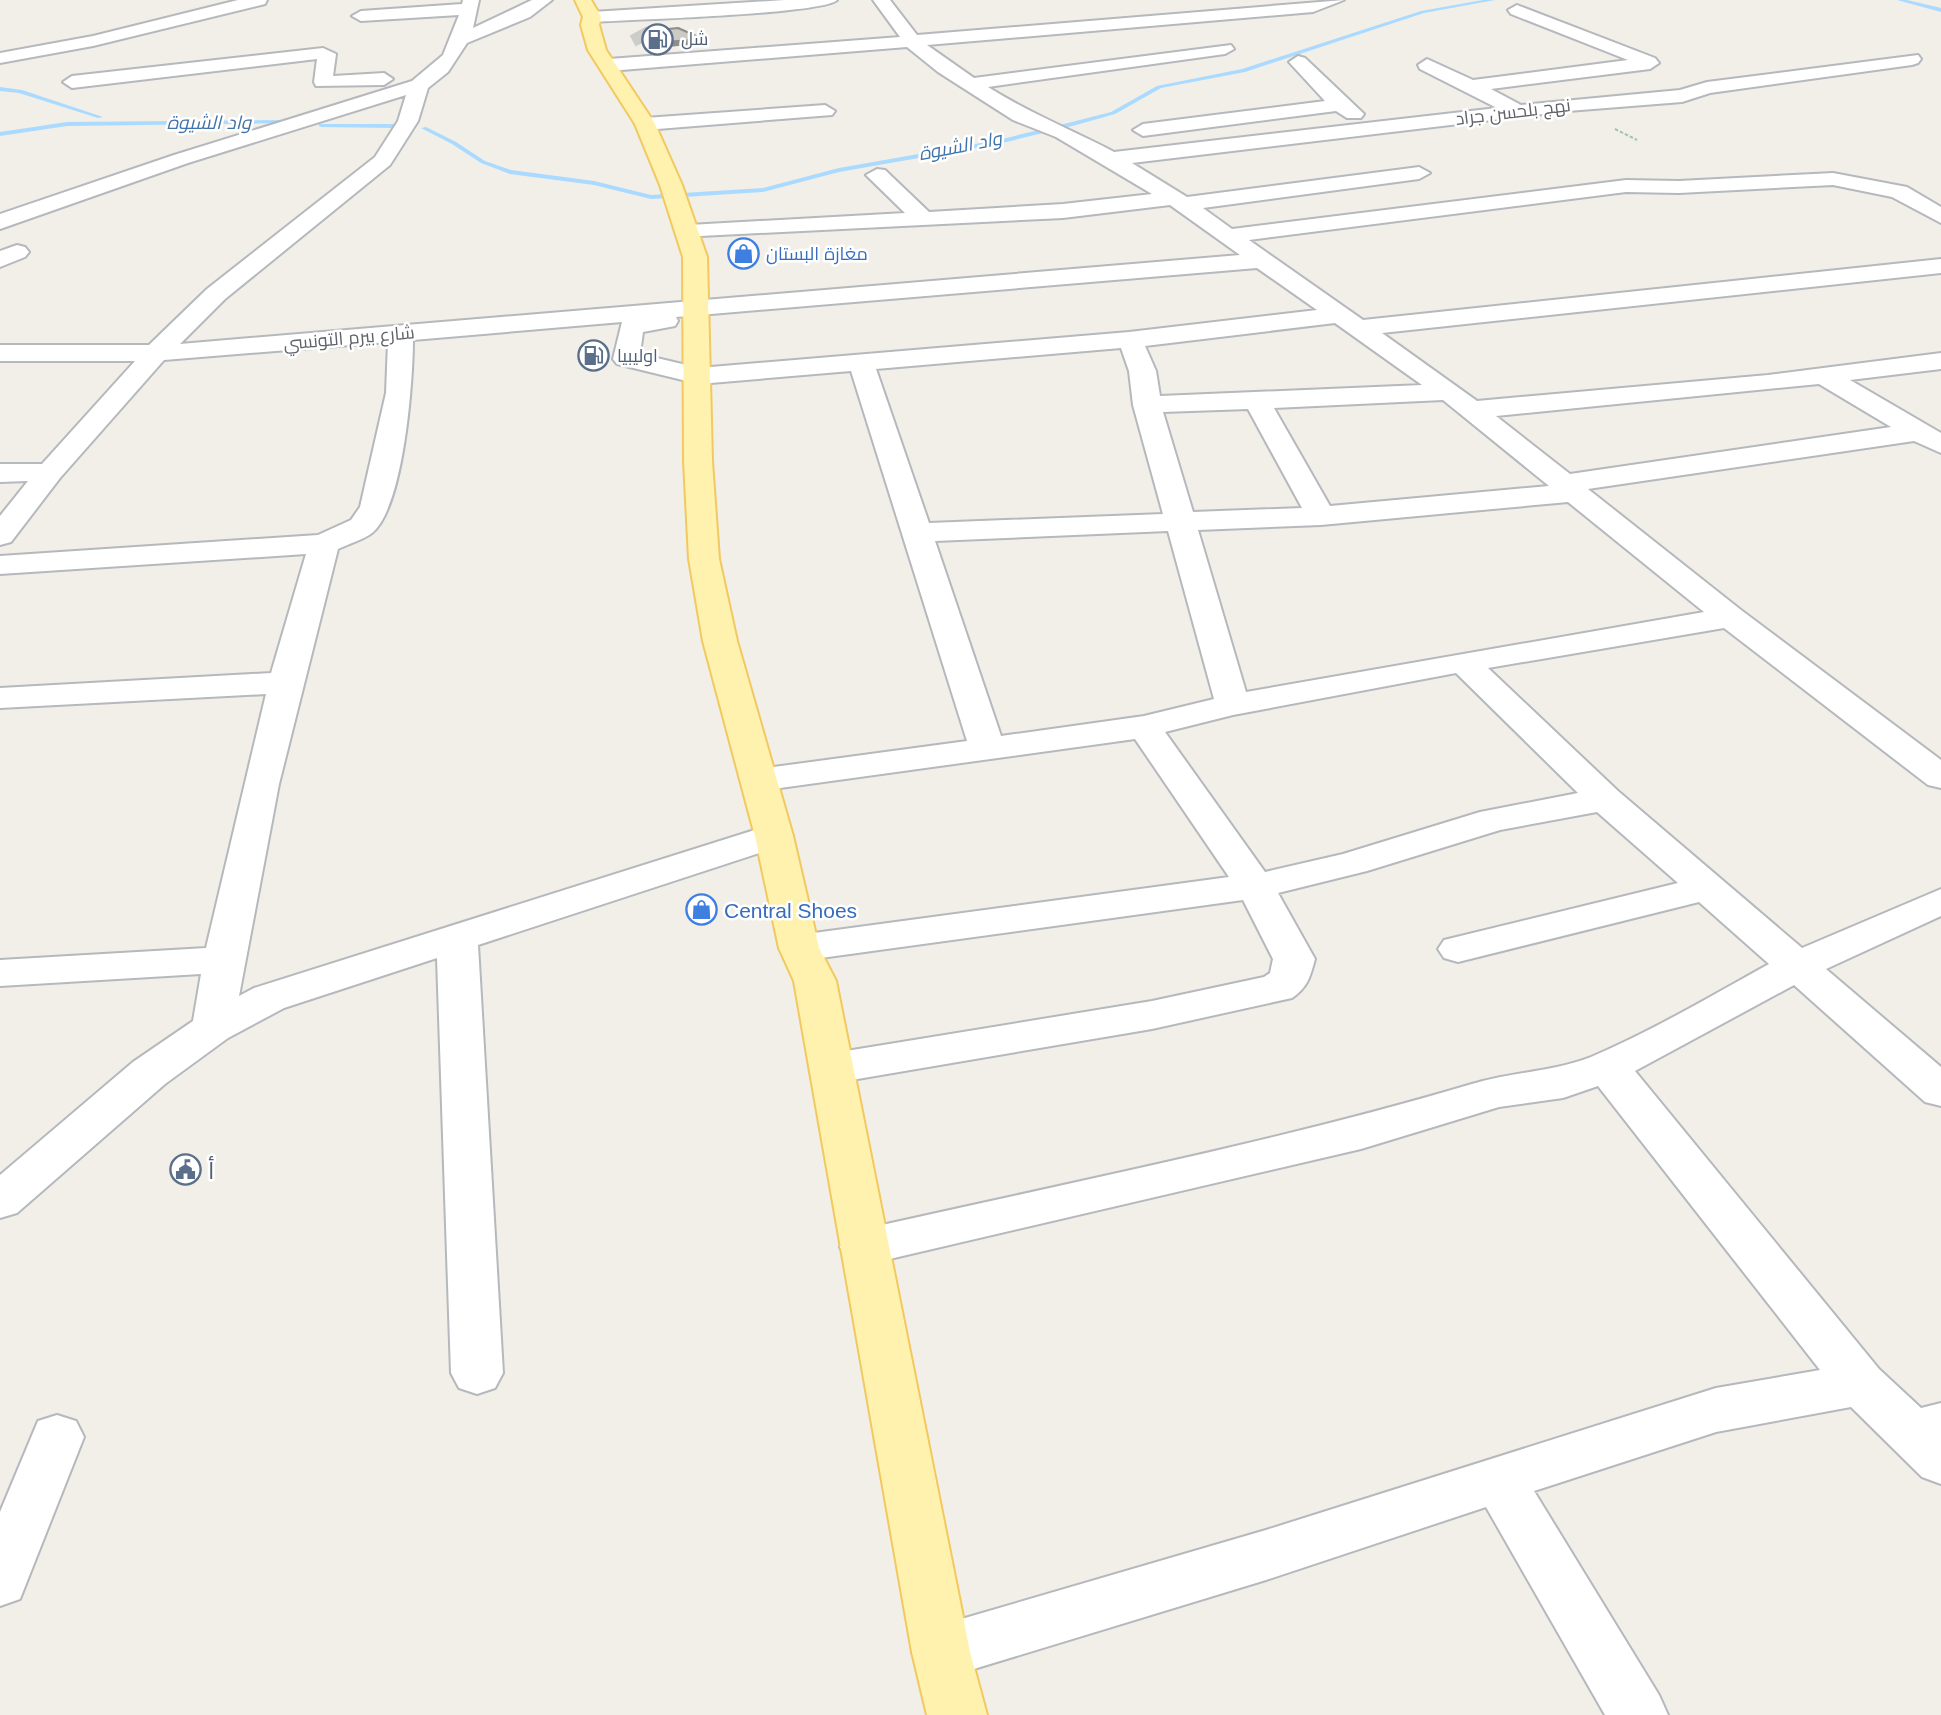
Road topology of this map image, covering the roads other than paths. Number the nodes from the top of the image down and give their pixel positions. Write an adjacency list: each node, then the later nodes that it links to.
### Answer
1 (259, 0): 17 (street)
2 (544, 0): 12 (street)
3 (829, 0): 7 (street)
4 (881, 0): 15 (street)
5 (1293, 0): 10 (street)
6 (1336, 0): 10 (street)
7 (786, 3): 9 (street)
8 (470, 5): 13 (street); 14 (street)
9 (586, 8): 12 (street); 18 (main road); 18 (street)
10 (1313, 8): 15 (street)
11 (1517, 10): 26 (street)
12 (524, 13): 14 (street)
13 (361, 16)
14 (463, 39): 23 (street)
15 (914, 44): 18 (street); 25 (street)
16 (1225, 49): 25 (street)
17 (0, 58)
18 (603, 58): 31 (main road)
19 (1912, 59): 27 (street, نهج بلحسن جراد)
20 (1298, 62): 28 (street)
21 (1427, 65): 26 (street)
22 (1685, 78): 27 (street)
23 (427, 80): 24 (street); 41 (street); 50 (street)
24 (72, 82)
25 (971, 84): 33 (street)
26 (1470, 86): 30 (street)
27 (1707, 89): 30 (street, نهج بلحسن جراد)
28 (1340, 105): 32 (street); 33 (street)
29 (825, 111): 31 (street)
30 (1520, 112): 32 (street, نهج بلحسن جراد)
31 (645, 124): 38 (main road)
32 (1376, 128): 34 (street, نهج بلحسن جراد)
33 (1061, 133): 34 (street)
34 (1111, 159): 37 (street)
35 (1419, 173): 37 (street)
36 (877, 175): 40 (street)
37 (1178, 201): 40 (street); 42 (street)
38 (679, 207): 40 (street); 45 (main road)
39 (1941, 216): 42 (street)
40 (925, 219)
41 (0, 222)
42 (1227, 236): 43 (street)
43 (1265, 260): 45 (street); 46 (street)
44 (1941, 265): 46 (street)
45 (698, 313): 47 (street, شارع بيرم التونسي); 53 (main road); 53 (street)
46 (1351, 321): 48 (street); 55 (street)
47 (401, 333): 50 (street, شارع بيرم التونسي); 67 (street)
48 (1129, 340): 52 (street); 57 (street)
49 (0, 353): 50 (street, شارع بيرم التونسي)
50 (156, 353): 61 (street)
51 (1941, 361): 54 (street)
52 (861, 363): 53 (street); 65 (street)
53 (699, 376): 77 (main road)
54 (1823, 376): 58 (street); 59 (street)
55 (1449, 392): 56 (street); 58 (street)
56 (1258, 403): 57 (street); 63 (street)
57 (1147, 405): 64 (street)
58 (1471, 410): 62 (street)
59 (1929, 439): 62 (street)
60 (0, 472): 61 (street)
61 (50, 472): 66 (street)
62 (1567, 489): 63 (street); 69 (street)
63 (1321, 516): 64 (street)
64 (1179, 522): 65 (street); 73 (street)
65 (917, 533): 75 (street)
66 (0, 536)
67 (324, 544): 68 (street); 71 (street)
68 (0, 565)
69 (1730, 617): 70 (street); 76 (street)
70 (1463, 662): 73 (street); 78 (street)
71 (283, 683): 72 (street); 86 (street)
72 (0, 698)
73 (1233, 705): 74 (street)
74 (1144, 727): 75 (street); 80 (street)
75 (987, 748): 77 (street)
76 (1941, 777)
77 (759, 780): 79 (main road)
78 (1605, 799): 80 (street); 81 (street)
79 (774, 836): 83 (street); 84 (main road)
80 (1255, 886): 84 (street); 90 (street)
81 (1706, 888): 85 (street); 87 (street)
82 (1941, 901): 87 (street)
83 (457, 936): 89 (street); 95 (street)
84 (799, 948): 90 (main road)
85 (1458, 949)
86 (223, 960): 88 (street); 89 (street)
87 (1796, 967): 91 (street); 92 (street)
88 (0, 973)
89 (212, 1028): 93 (street)
90 (834, 1068): 94 (main road)
91 (1606, 1068): 94 (street); 96 (street)
92 (1941, 1091)
93 (0, 1201)
94 (864, 1247): 101 (main road)
95 (477, 1373)
96 (1861, 1384): 98 (street); 99 (street)
97 (57, 1437): 100 (street)
98 (1931, 1439)
99 (1499, 1481): 101 (street); 103 (street)
100 (0, 1580)
101 (941, 1653): 102 (main road)
102 (957, 1715)
103 (1638, 1715)

